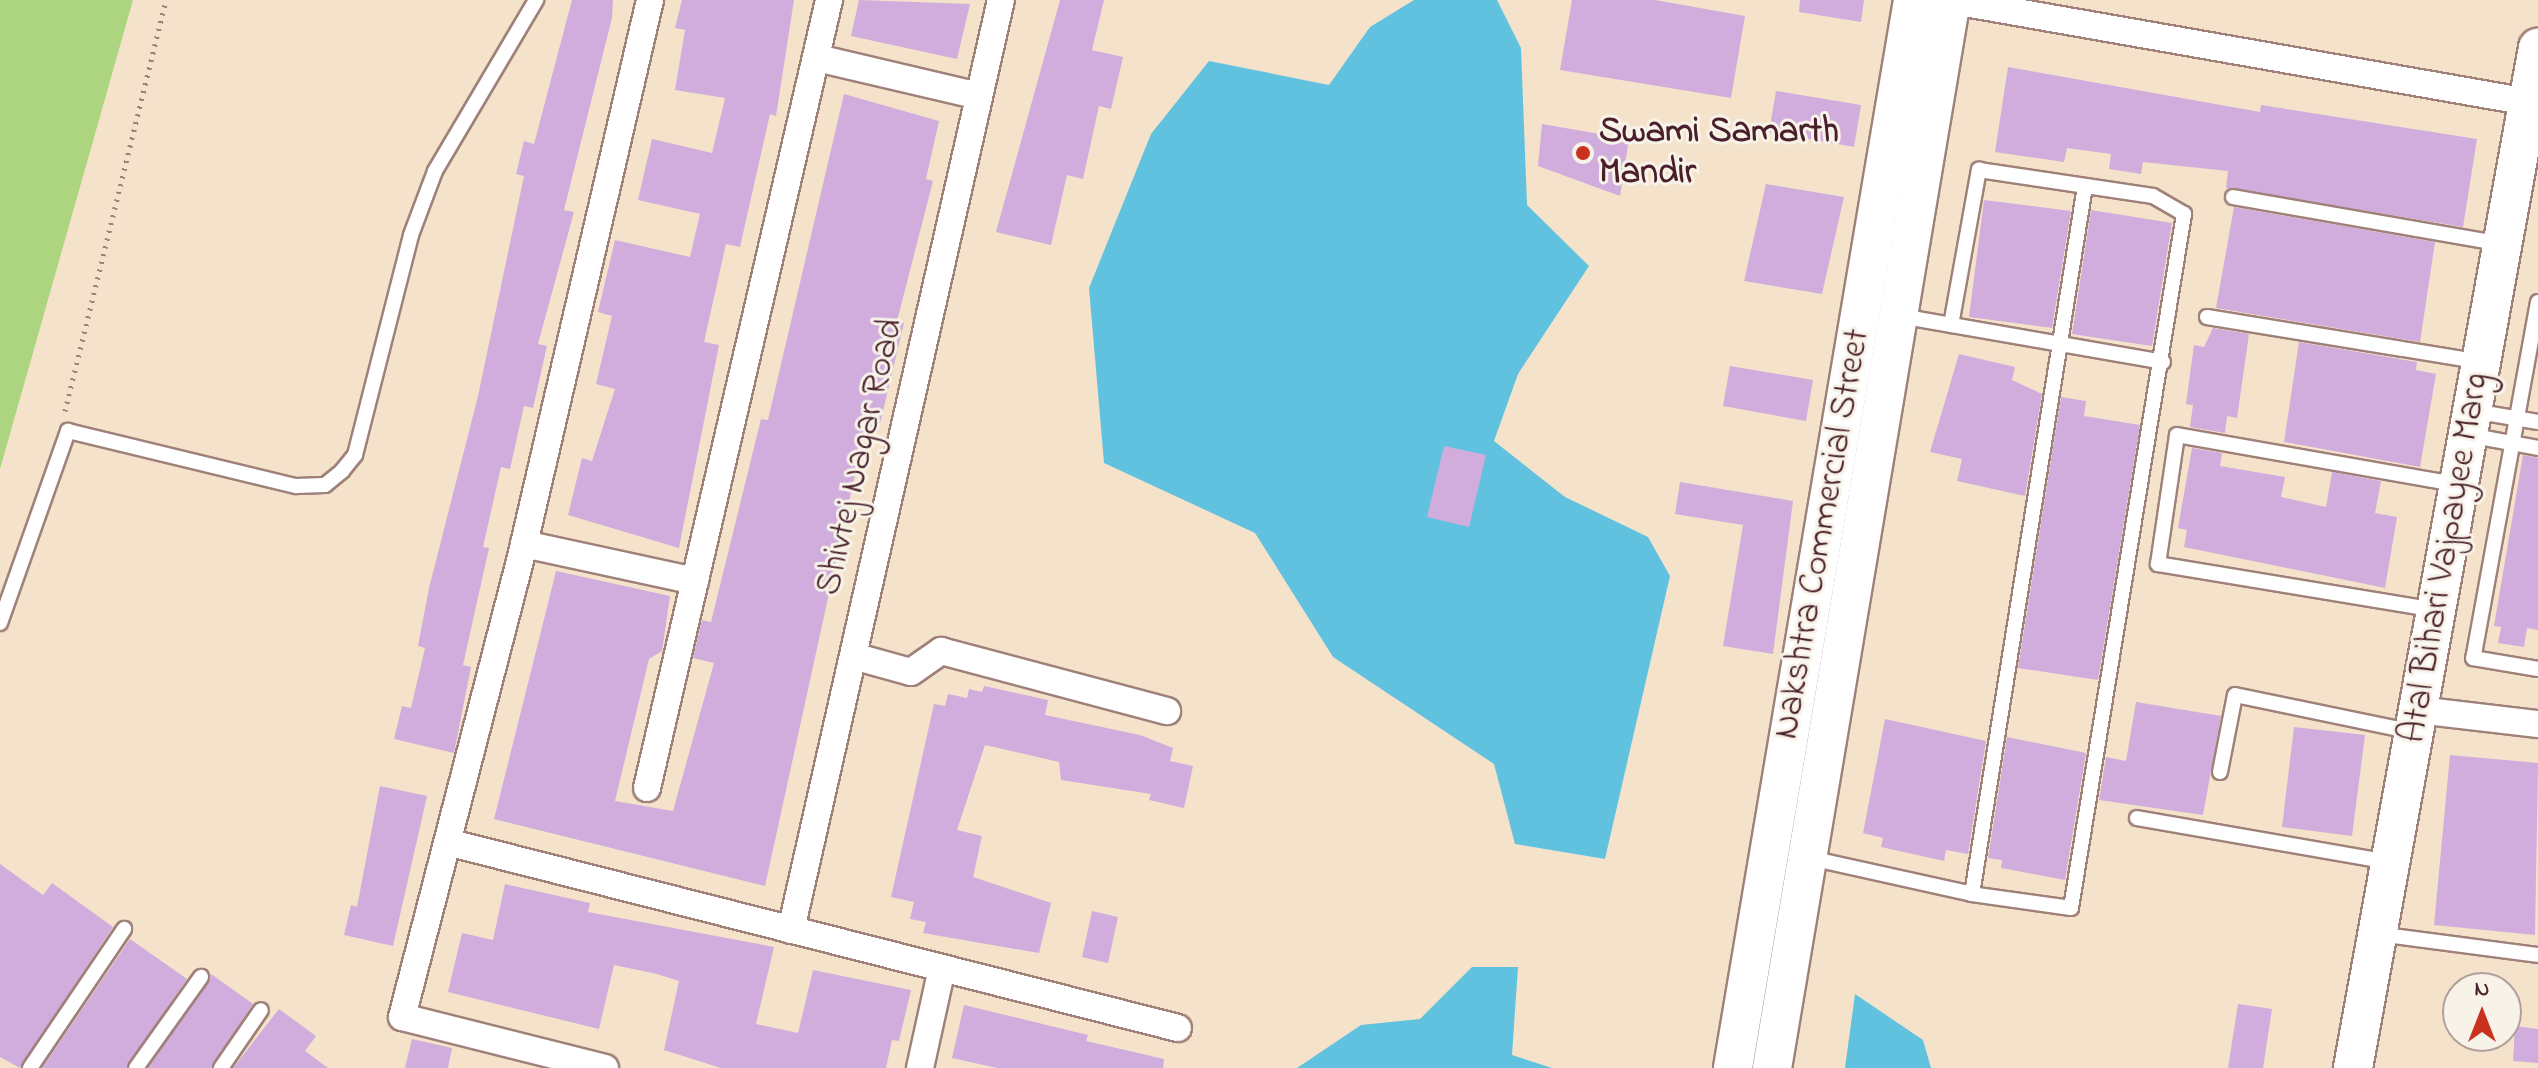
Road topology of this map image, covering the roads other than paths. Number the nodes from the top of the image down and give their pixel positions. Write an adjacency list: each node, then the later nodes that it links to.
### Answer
1 (536, 0): 29 (lane)
2 (650, 0): 26 (street)
3 (829, 0): 7 (street)
4 (1001, 0): 9 (street, Shivtej Nagar Road)
5 (1913, 0): 55 (street, Nakshtra Commercial Street)
6 (1950, 0): 8 (street); 14 (street, Nakshtra Commercial Street)
7 (817, 58): 9 (street); 27 (street)
8 (2534, 73): 12 (street, Atal Bihari Vajpayee Marg)
9 (979, 96): 30 (street, Shivtej Nagar Road)
10 (2085, 186): 16 (lane); 17 (lane); 18 (lane)
11 (2233, 197): 12 (lane)
12 (2503, 244): 19 (street, Atal Bihari Vajpayee Marg)
13 (2538, 302): 20 (lane)
14 (1898, 316): 16 (lane); 39 (street, Nakshtra Commercial Street)
15 (2207, 317): 19 (lane)
16 (1951, 325): 17 (lane)
17 (2056, 343): 18 (lane); 41 (lane)
18 (2163, 362): 41 (lane)
19 (2481, 362): 22 (street, Atal Bihari Vajpayee Marg)
20 (2516, 418): 21 (lane); 22 (lane); 23 (lane)
21 (2538, 422)
22 (2470, 423): 23 (lane); 25 (street, Atal Bihari Vajpayee Marg)
23 (2513, 444): 24 (lane); 31 (lane)
24 (2538, 448)
25 (2459, 485): 28 (street, Atal Bihari Vajpayee Marg); 28 (lane)
26 (524, 544): 27 (street); 38 (street)
27 (695, 581): 36 (street)
28 (2436, 610): 33 (street, Atal Bihari Vajpayee Marg)
29 (0, 623)
30 (853, 656): 32 (street); 43 (street, Shivtej Nagar Road)
31 (2538, 669)
32 (1167, 711)
33 (2416, 721): 34 (street); 35 (lane); 40 (street, Atal Bihari Vajpayee Marg)
34 (2538, 724)
35 (2220, 772)
36 (647, 788)
37 (2137, 818): 40 (lane)
38 (451, 843): 43 (street); 53 (street)
39 (1807, 858): 41 (lane); 56 (street, Nakshtra Commercial Street)
40 (2391, 862): 44 (street, Atal Bihari Vajpayee Marg)
41 (1972, 894)
42 (124, 929): 50 (lane)
43 (791, 930): 46 (street)
44 (2378, 934): 45 (lane); 57 (street, Atal Bihari Vajpayee Marg)
45 (2538, 955)
46 (942, 968): 49 (street); 54 (street)
47 (201, 977): 51 (lane)
48 (261, 1010): 52 (lane)
49 (1178, 1028)
50 (30, 1068)
51 (136, 1068)
52 (221, 1068)
53 (605, 1068)
54 (920, 1068)
55 (1733, 1068)
56 (1772, 1068)
57 (2353, 1068)

